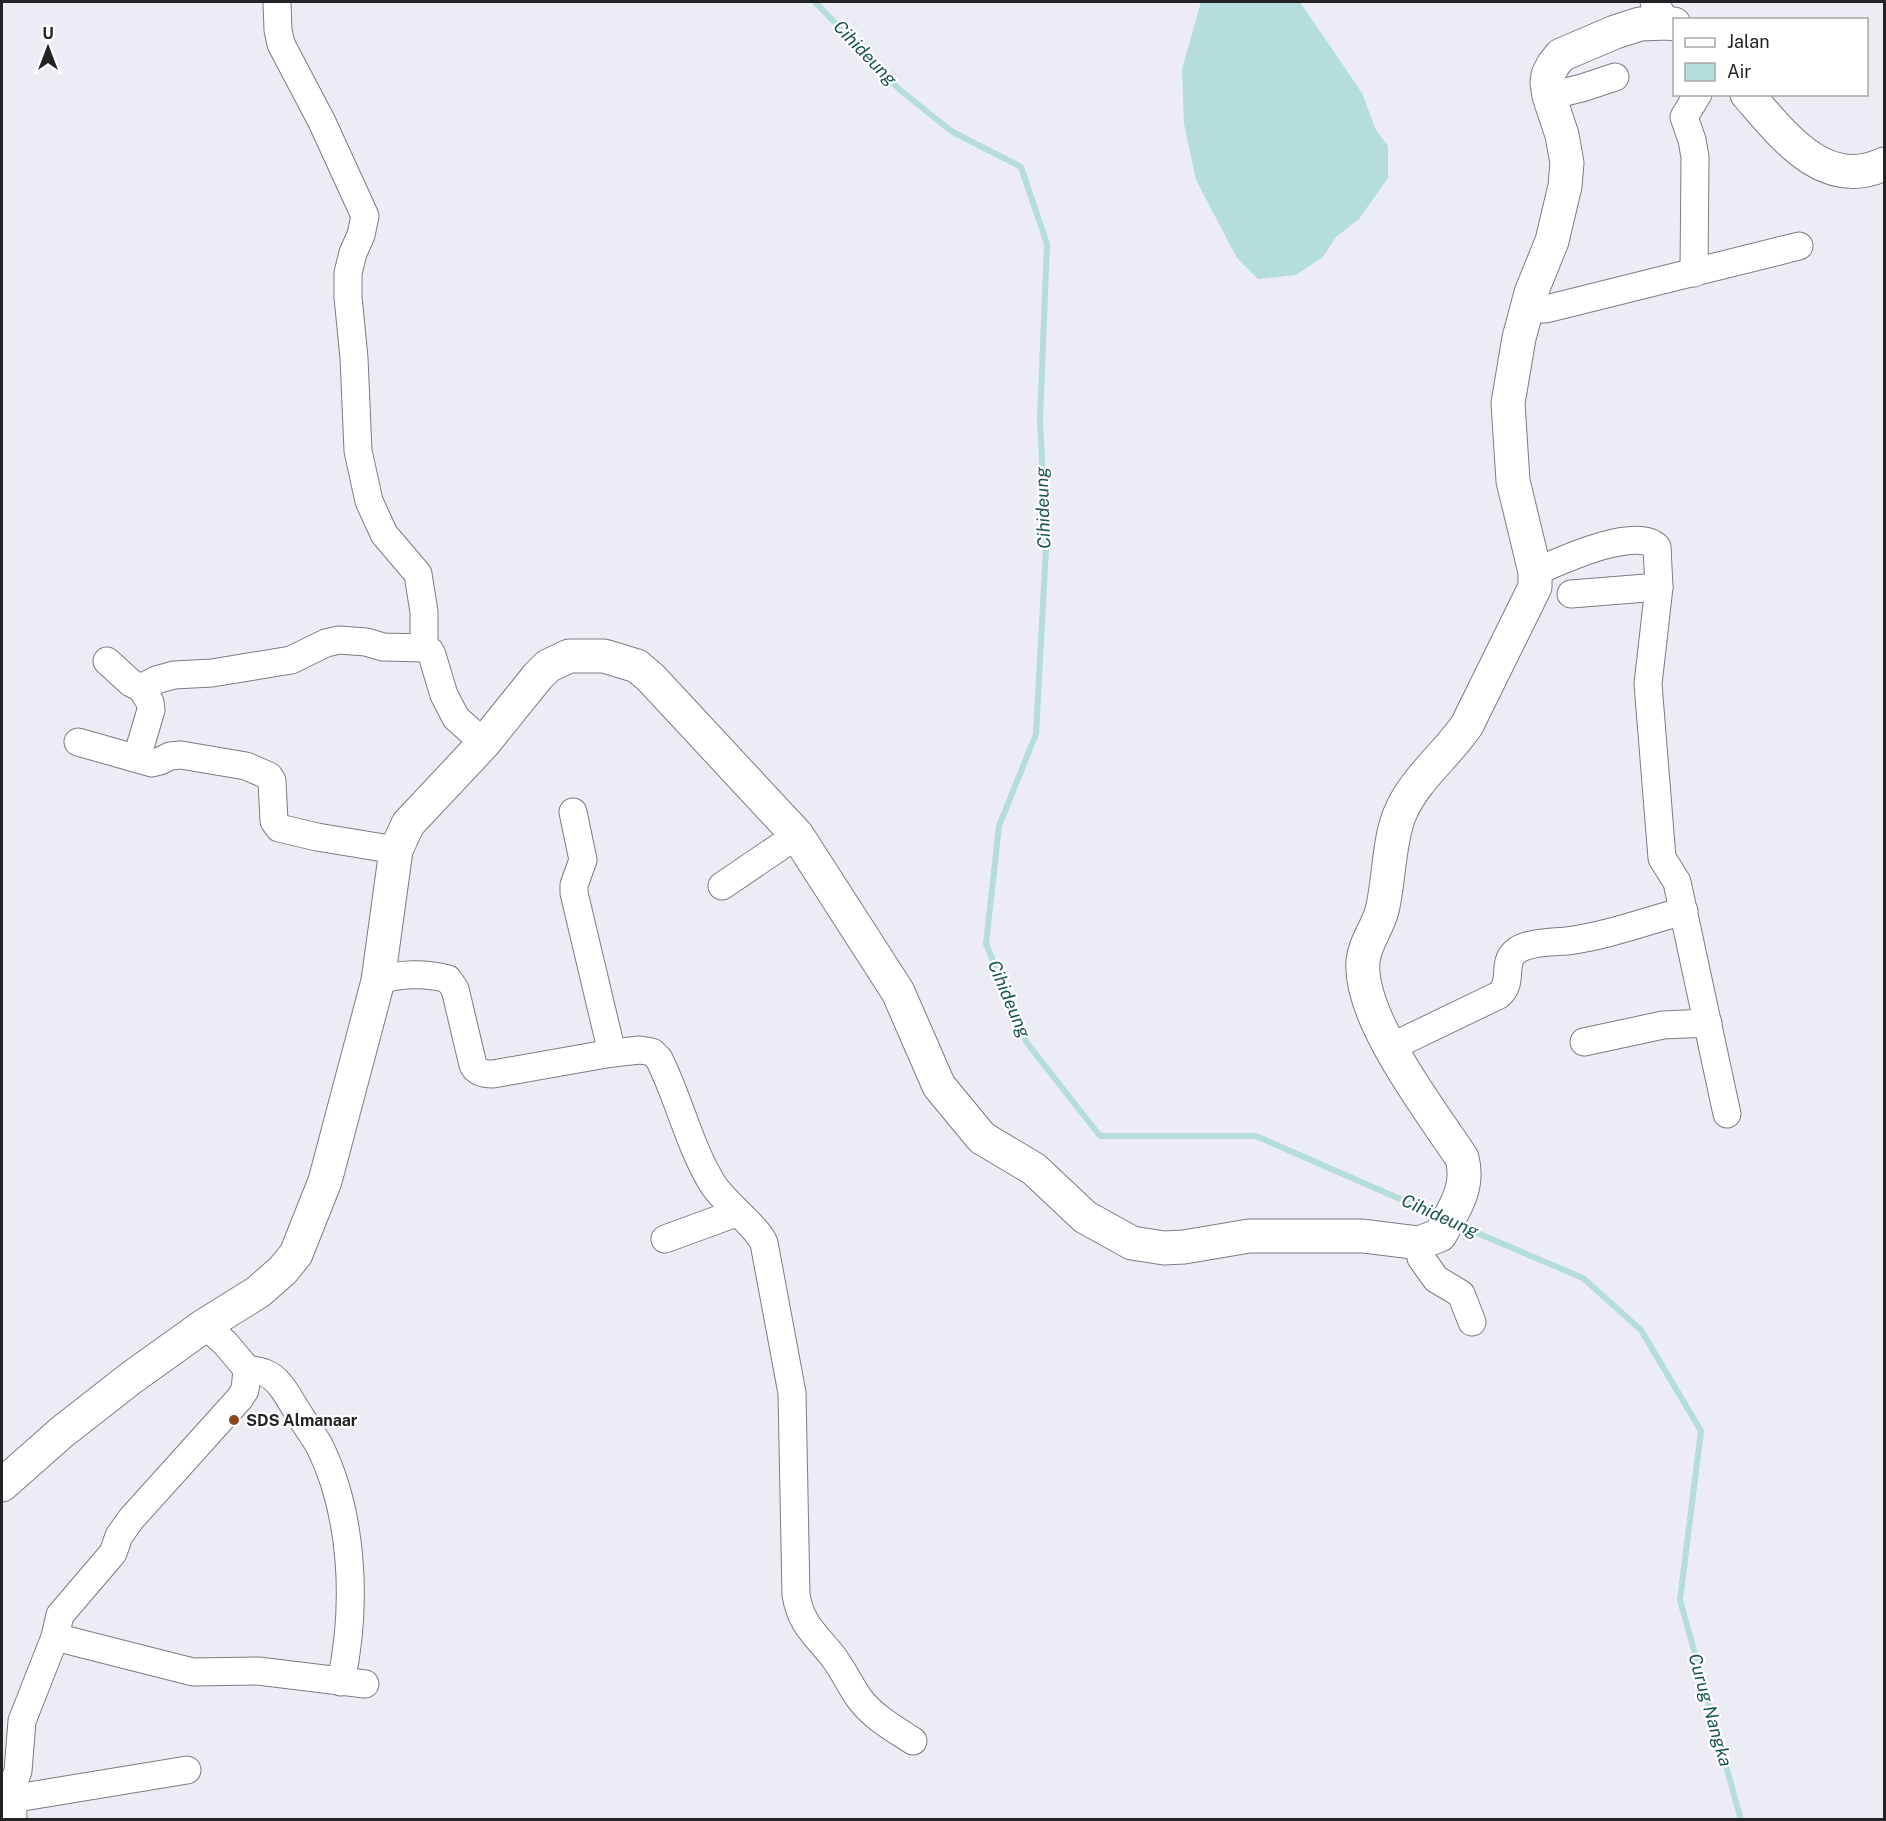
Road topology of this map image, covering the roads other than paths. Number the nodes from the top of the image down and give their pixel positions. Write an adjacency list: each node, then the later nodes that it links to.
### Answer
1 (277, 2): 14 (street)
2 (1665, 16): 4 (main road)
3 (1615, 77): 4 (street)
4 (1549, 96): 10 (main road)
5 (1697, 96): 9 (street)
6 (1749, 96): 7 (main road)
7 (1884, 164)
8 (1799, 246): 9 (street)
9 (1694, 273): 10 (street)
10 (1531, 293): 11 (main road)
11 (1534, 572): 12 (street); 28 (main road)
12 (1659, 587): 13 (street); 24 (street)
13 (1571, 594)
14 (424, 648): 16 (street); 18 (street)
15 (106, 661): 16 (street)
16 (141, 688): 19 (street)
17 (78, 742): 19 (street)
18 (484, 743): 21 (main road); 22 (main road)
19 (137, 757): 22 (street)
20 (573, 812): 29 (street)
21 (797, 835): 23 (street); 33 (main road)
22 (396, 850): 25 (main road)
23 (722, 886)
24 (1684, 911): 26 (street); 28 (street)
25 (378, 981): 29 (street); 35 (main road)
26 (1708, 1023): 27 (street); 30 (street)
27 (1584, 1042)
28 (1389, 1048): 33 (main road)
29 (612, 1053): 31 (street)
30 (1727, 1114)
31 (736, 1213): 32 (street); 39 (street)
32 (665, 1239)
33 (1430, 1239): 34 (street)
34 (1472, 1322)
35 (205, 1325): 36 (street); 37 (main road)
36 (247, 1369): 38 (street); 38 (street)
37 (2, 1485)
38 (55, 1636): 41 (street)
39 (914, 1741)
40 (188, 1770): 41 (street)
41 (12, 1809)

